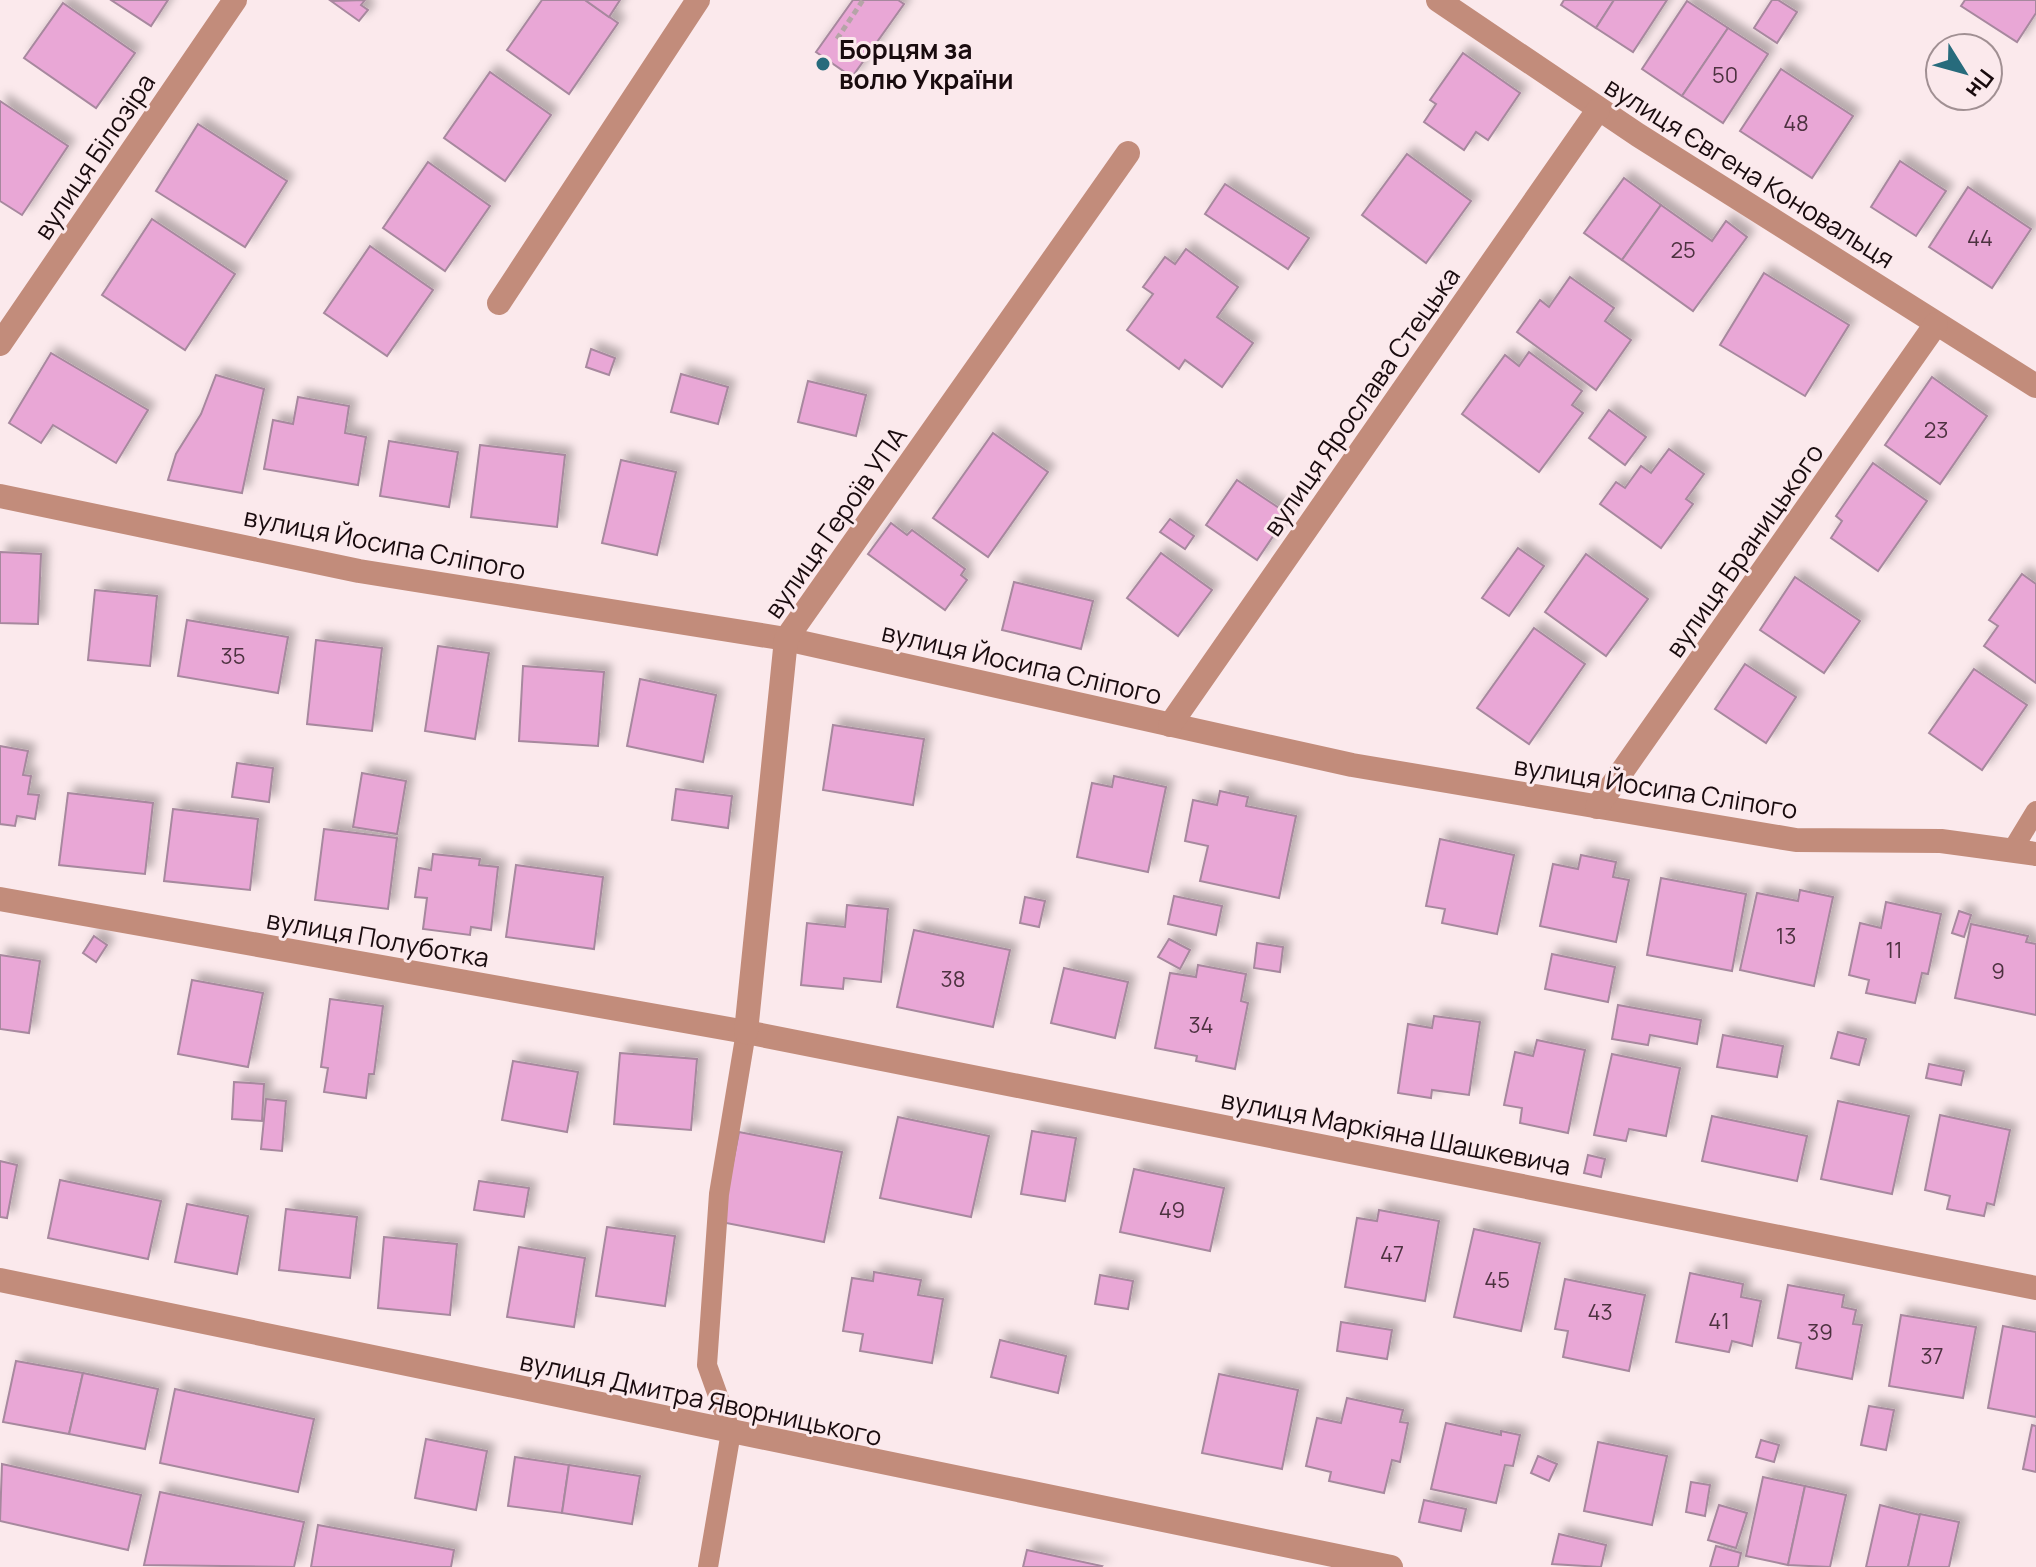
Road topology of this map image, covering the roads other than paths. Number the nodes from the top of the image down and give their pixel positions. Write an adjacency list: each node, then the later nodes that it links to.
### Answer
1 (235, 0): 8 (street, вулиця Білозіра)
2 (698, 0): 6 (street)
3 (1438, 0): 4 (street, вулиця Євгена Коновальця)
4 (1598, 110): 7 (street, вулиця Євгена Коновальця); 12 (street, вулиця Ярослава Стецька)
5 (1128, 153): 11 (street, вулиця Героїв УПА)
6 (499, 303)
7 (1936, 324): 9 (street, вулиця Євгена Коновальця); 13 (street, вулиця Браницького)
8 (0, 344)
9 (2036, 386)
10 (0, 496): 11 (street, вулиця Йосипа Сліпого)
11 (786, 639): 12 (street, вулиця Йосипа Сліпого); 17 (street, вулиця Героїв УПА)
12 (1170, 725): 13 (street, вулиця Йосипа Сліпого)
13 (1597, 807): 15 (street, вулиця Йосипа Сліпого)
14 (2036, 811): 15 (lane)
15 (2024, 851)
16 (0, 899): 17 (street, вулиця Полуботка)
17 (746, 1032): 19 (street, вулиця Маркіяна Шашкевича); 20 (lane)
18 (0, 1280): 20 (street, вулиця Дмитра Яворницького)
19 (2036, 1288)
20 (731, 1432): 21 (lane); 22 (street, вулиця Дмитра Яворницького)
21 (708, 1567)
22 (1391, 1567)

